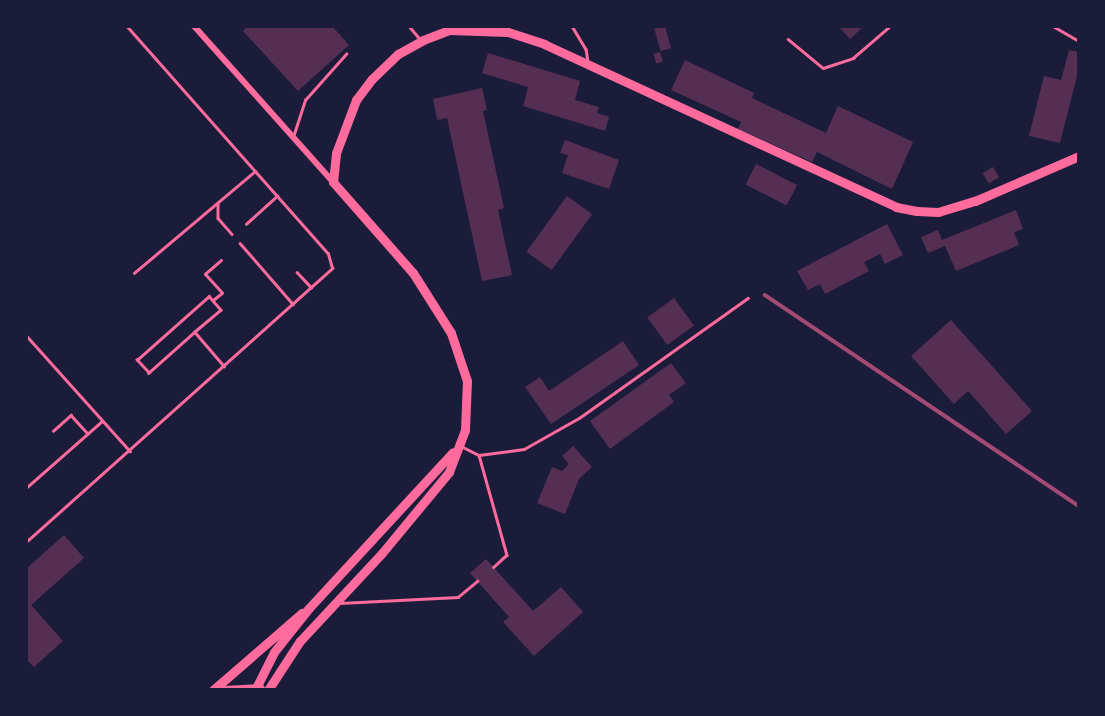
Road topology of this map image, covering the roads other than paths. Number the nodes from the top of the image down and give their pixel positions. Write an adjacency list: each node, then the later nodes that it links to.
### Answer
1 (126, 26): 16 (lane)
2 (194, 26): 14 (street)
3 (409, 26): 10 (lane)
4 (572, 26): 13 (lane)
5 (890, 26): 9 (lane)
6 (1053, 26): 11 (lane)
7 (472, 27): 8 (main road); 13 (main road)
8 (449, 28): 10 (main road)
9 (788, 39)
10 (421, 41): 17 (main road)
11 (1079, 41)
12 (346, 54): 14 (lane)
13 (589, 66): 15 (main road)
14 (293, 138): 17 (street)
15 (1079, 156)
16 (255, 171): 18 (lane); 19 (lane)
17 (333, 182): 36 (main road)
18 (277, 196): 20 (lane); 26 (lane)
19 (218, 204): 21 (lane); 25 (lane)
20 (246, 224)
21 (232, 234)
22 (240, 243): 29 (lane)
23 (221, 260): 28 (lane)
24 (297, 272): 26 (lane)
25 (134, 273)
26 (311, 287): 29 (lane)
27 (748, 298): 38 (lane)
28 (213, 300): 30 (lane); 30 (lane)
29 (293, 304): 32 (lane)
30 (195, 332): 32 (lane)
31 (26, 335): 33 (lane)
32 (224, 366): 37 (lane)
33 (103, 421): 35 (lane); 37 (lane)
34 (53, 431): 35 (lane)
35 (88, 433): 39 (lane)
36 (459, 445): 38 (lane); 43 (main road); 44 (main road)
37 (130, 451): 40 (lane)
38 (479, 455): 41 (lane)
39 (26, 488)
40 (26, 542)
41 (494, 567)
42 (478, 581): 43 (lane)
43 (334, 604): 46 (main road)
44 (309, 608): 45 (main road); 47 (main road)
45 (256, 689): 46 (main road); 48 (main road)
46 (268, 689)
47 (213, 690)
48 (224, 690)

